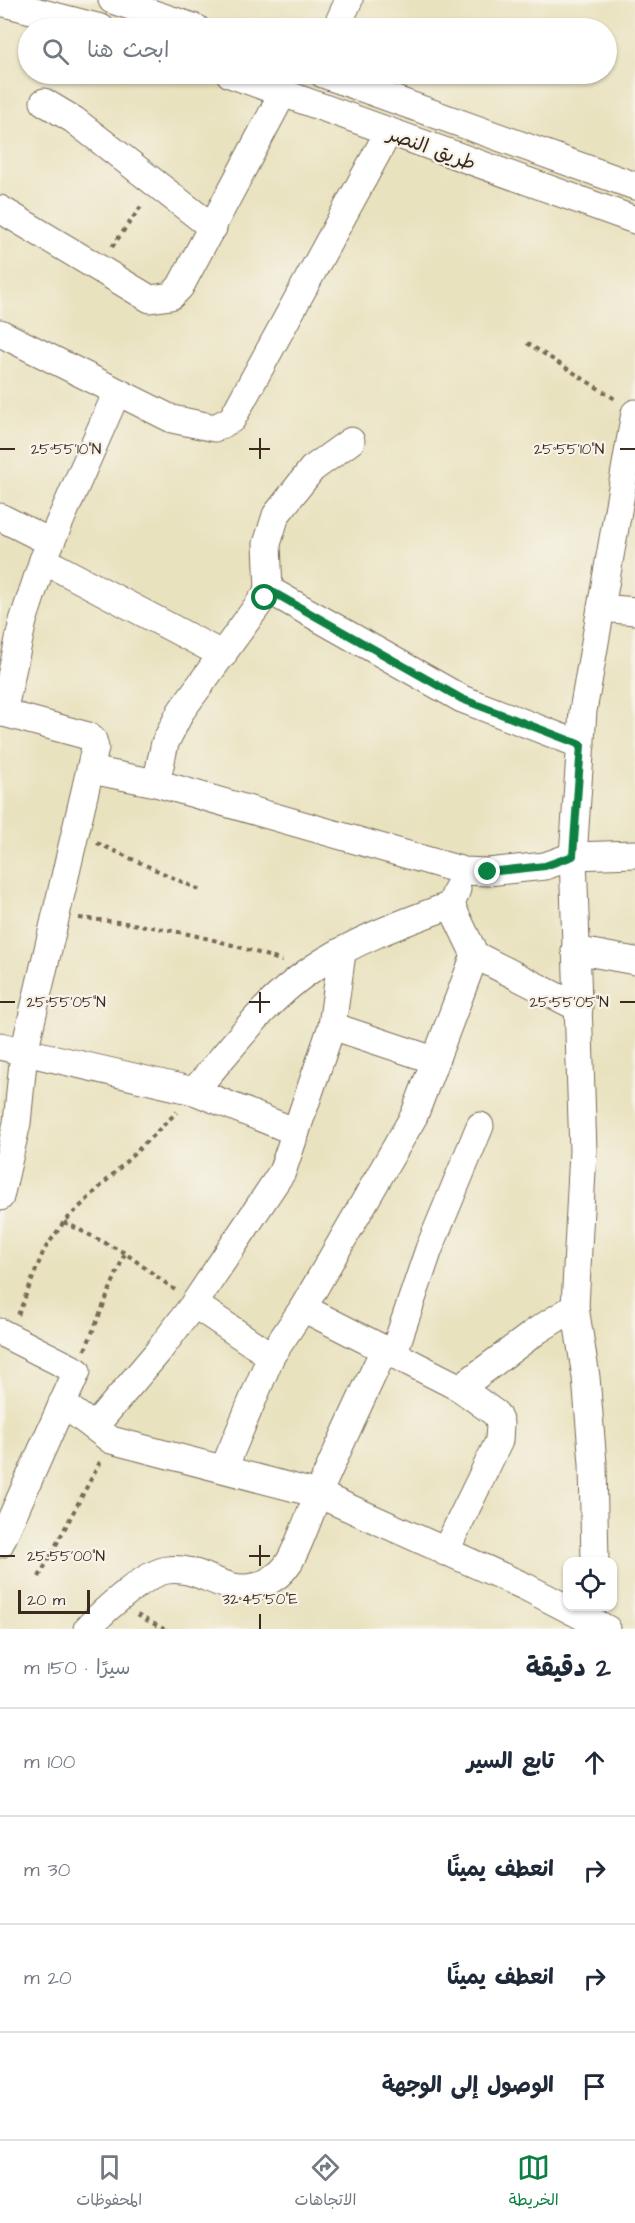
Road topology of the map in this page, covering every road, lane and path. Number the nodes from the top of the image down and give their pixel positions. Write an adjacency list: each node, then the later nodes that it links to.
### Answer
1 (112, 0): 5 (street)
2 (349, 0): 6 (street)
3 (0, 3): 4 (street)
4 (61, 18)
5 (166, 18)
6 (341, 18)
7 (258, 84): 9 (street, طريق النصر)
8 (351, 84): 13 (street, طريق النصر)
9 (284, 93): 11 (street, طريق النصر); 16 (street)
10 (44, 102): 12 (street)
11 (388, 133): 15 (street, طريق النصر); 20 (street)
12 (156, 185): 16 (street); 17 (path)
13 (635, 186)
14 (0, 209): 17 (street)
15 (635, 220)
16 (213, 228): 17 (street)
17 (97, 267)
18 (0, 333): 20 (street)
19 (527, 343): 21 (path)
20 (117, 392): 24 (street)
21 (630, 409): 26 (street)
22 (351, 441): 25 (street)
23 (0, 517): 24 (street)
24 (46, 551): 28 (street); 29 (street)
25 (269, 590): 28 (street); 30 (street)
26 (601, 608): 27 (street); 30 (street)
27 (635, 612)
28 (223, 655): 32 (street)
29 (1, 712): 31 (street)
30 (581, 745): 35 (street)
31 (91, 770): 32 (street); 33 (street)
32 (156, 783): 36 (street)
33 (77, 835): 37 (path); 39 (street)
34 (635, 854): 35 (street)
35 (573, 856): 36 (street); 40 (street)
36 (464, 871): 38 (street)
37 (200, 890)
38 (451, 906): 41 (street); 42 (street)
39 (57, 916): 44 (path); 47 (street)
40 (575, 950): 43 (street); 45 (street)
41 (342, 952): 44 (street); 46 (street)
42 (475, 955): 45 (street); 48 (street)
43 (635, 961)
44 (308, 971): 49 (street)
45 (579, 1008): 56 (street)
46 (332, 1026): 48 (street); 51 (street)
47 (12, 1049): 49 (street); 52 (street)
48 (434, 1060): 57 (street)
49 (194, 1091): 51 (street); 53 (path)
50 (480, 1126): 59 (street)
51 (296, 1132): 55 (street)
52 (0, 1197)
53 (64, 1222): 54 (path); 58 (path)
54 (124, 1253): 55 (path); 61 (path)
55 (194, 1304): 60 (street); 64 (street)
56 (575, 1307): 62 (street); 69 (street)
57 (303, 1308): 59 (street); 60 (street)
58 (4, 1340): 61 (street)
59 (389, 1352): 62 (street); 66 (street)
60 (271, 1356): 65 (street)
61 (77, 1371): 63 (street)
62 (460, 1388): 68 (street)
63 (62, 1403): 64 (street); 67 (street)
64 (102, 1434): 65 (street); 70 (path)
65 (224, 1468): 66 (street)
66 (318, 1494): 68 (street); 72 (street)
67 (0, 1544)
68 (445, 1552): 71 (street)
69 (595, 1557)
70 (39, 1577)
71 (600, 1622)
72 (87, 1629)

